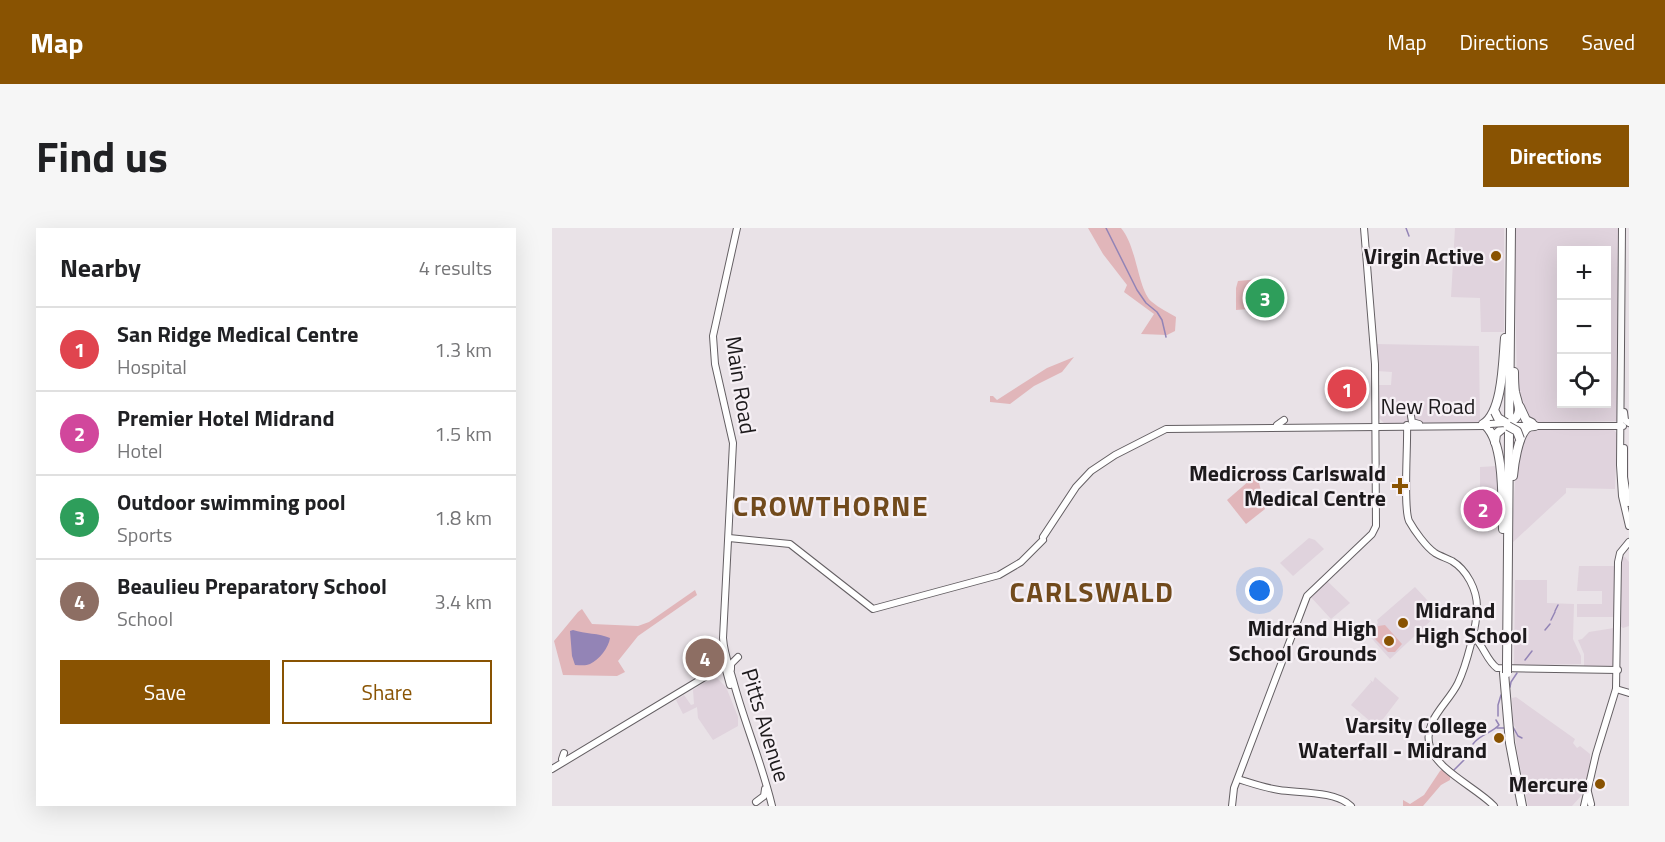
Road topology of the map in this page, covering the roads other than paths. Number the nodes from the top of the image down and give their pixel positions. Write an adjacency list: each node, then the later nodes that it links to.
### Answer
1 (738, 228): 36 (main road, Main Road)
2 (1363, 228): 5 (main road); 10 (main road)
3 (1509, 228): 7 (highway); 8 (highway)
4 (1622, 228): 13 (main road)
5 (1366, 270): 6 (main road); 21 (main road)
6 (1374, 276)
7 (1507, 287): 12 (highway); 22 (highway)
8 (1510, 302): 11 (highway); 22 (highway)
9 (1369, 384): 10 (main road)
10 (1373, 391): 21 (main road)
11 (1518, 400): 16 (highway); 22 (highway)
12 (1495, 408): 18 (highway); 22 (highway, bridge)
13 (1622, 413): 19 (main road); 24 (main road)
14 (1411, 416): 23 (main road)
15 (1328, 424): 17 (main road, New Road); 21 (main road, New Road); 26 (main road, New Road)
16 (1530, 424): 19 (main road, New Road); 22 (main road, New Road); 29 (highway)
17 (1286, 425): 20 (main road, New Road); 25 (main road, New Road); 26 (main road, New Road); 26 (main road)
18 (1483, 425): 22 (main road, New Road, bridge); 23 (main road, New Road); 28 (highway)
19 (1611, 425): 24 (main road, New Road); 24 (main road)
20 (1192, 426): 25 (main road); 27 (main road, New Road)
21 (1374, 426): 23 (main road, New Road); 33 (main road); 33 (main road)
22 (1507, 426): 28 (highway); 29 (highway, bridge); 40 (highway)
23 (1409, 427): 41 (main road)
24 (1624, 427): 34 (main road); 35 (main road)
25 (1208, 428): 27 (main road, New Road)
26 (1305, 428)
27 (1164, 430): 30 (main road)
28 (1495, 441): 40 (highway)
29 (1520, 443): 40 (highway)
30 (1118, 453): 31 (main road); 31 (main road); 32 (main road)
31 (1102, 463): 32 (main road)
32 (1093, 470): 37 (main road)
33 (1376, 490): 58 (main road)
34 (1629, 508)
35 (1629, 526)
36 (730, 540): 37 (main road); 37 (main road); 46 (main road, Main Road)
37 (778, 542)
38 (1629, 545): 47 (main road); 47 (main road)
39 (1449, 553): 41 (main road)
40 (1506, 554): 65 (highway)
41 (1455, 564): 42 (main road)
42 (1473, 588): 43 (main road); 44 (main road)
43 (1479, 596)
44 (1473, 638): 45 (main road); 45 (main road); 60 (main road)
45 (1487, 656): 47 (main road)
46 (725, 660): 48 (main road); 49 (main road, Pitts Avenue); 49 (main road)
47 (1617, 671): 50 (main road)
48 (710, 673): 49 (main road); 52 (main road); 55 (main road)
49 (729, 673): 59 (main road, Pitts Avenue)
50 (1617, 688): 51 (main road); 56 (main road); 61 (main road)
51 (1629, 692)
52 (657, 706): 53 (main road); 53 (main road)
53 (640, 716): 55 (main road)
54 (1603, 757): 56 (main road)
55 (567, 758): 57 (main road)
56 (1596, 760): 61 (main road)
57 (552, 767)
58 (1238, 779): 63 (main road); 64 (main road)
59 (766, 787): 62 (main road, Pitts Avenue); 62 (main road)
60 (1491, 804)
61 (1587, 805)
62 (771, 806)
63 (1232, 806)
64 (1351, 806)
65 (1523, 806)

